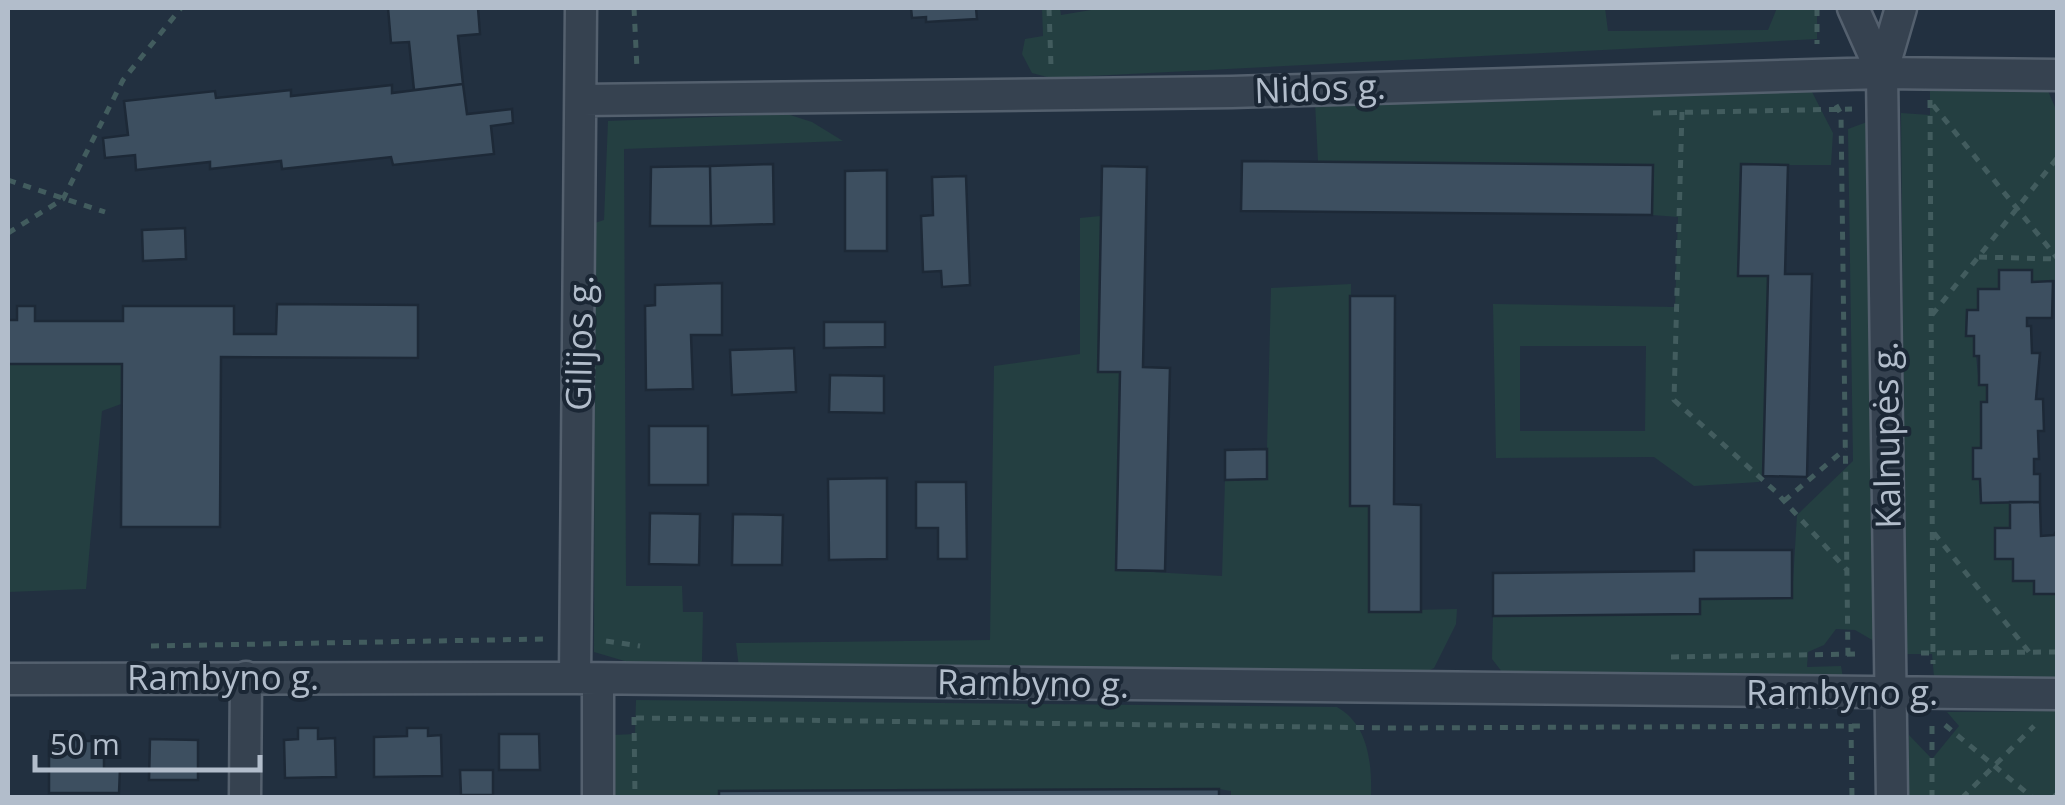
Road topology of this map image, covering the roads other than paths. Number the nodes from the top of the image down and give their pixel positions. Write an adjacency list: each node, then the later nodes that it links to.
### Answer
1 (582, 8): 6 (street, Gilijos g.)
2 (1853, 8): 4 (street, Kalnupės g.)
3 (1901, 8): 4 (street, Kalnupės g.)
4 (1882, 73): 5 (street, Nidos g.); 6 (street, Nidos g.); 10 (street, Kalnupės g.)
5 (2058, 75)
6 (583, 100): 9 (street, Gilijos g.)
7 (246, 677): 8 (street, Rambyno g.); 9 (street, Rambyno g.); 12 (street)
8 (8, 679)
9 (590, 688): 10 (street, Rambyno g.); 13 (street, Gilijos g.)
10 (1890, 693): 11 (street, Rambyno g.); 14 (street, Kalnupės g.)
11 (2058, 694)
12 (245, 798)
13 (598, 798)
14 (1892, 798)

